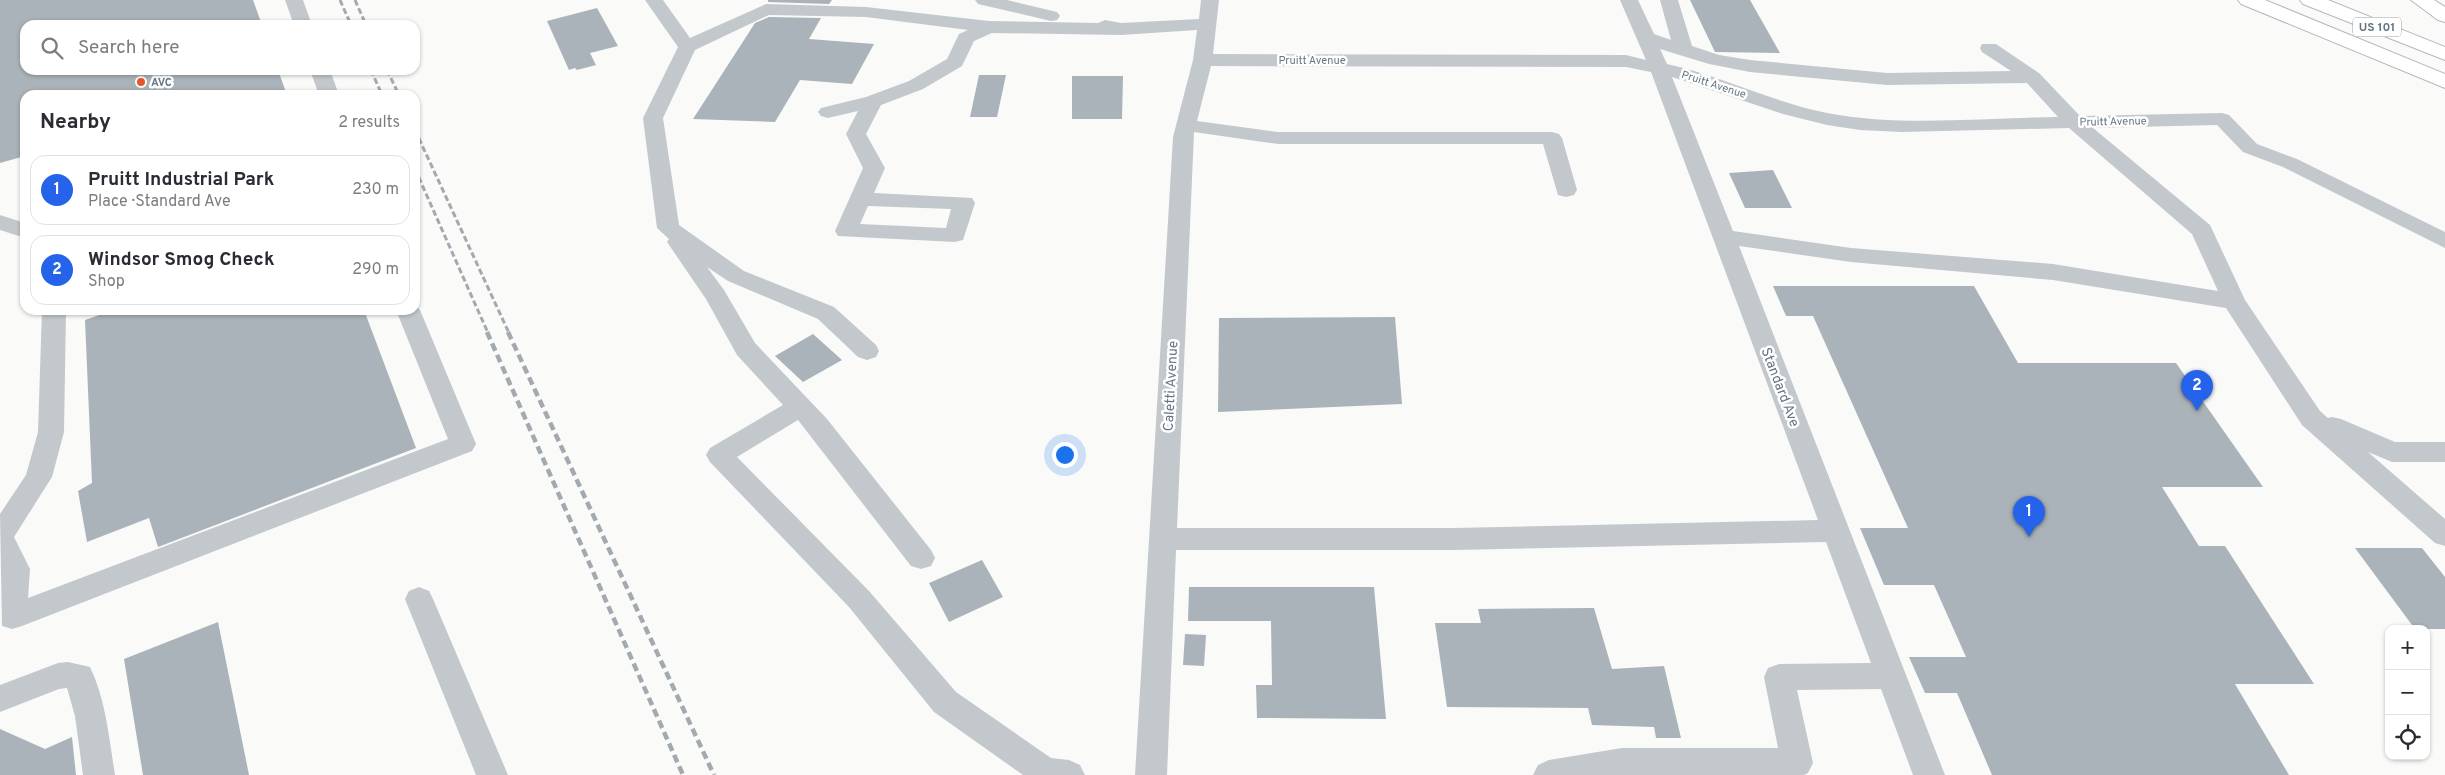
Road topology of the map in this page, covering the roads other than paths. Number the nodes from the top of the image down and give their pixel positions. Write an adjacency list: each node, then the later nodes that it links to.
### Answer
1 (294, 0): 12 (street)
2 (654, 0): 17 (street)
3 (984, 0): 14 (street)
4 (1629, 0): 15 (street, Standard Ave)
5 (1669, 0): 19 (street)
6 (2234, 0): 16 (highway)
7 (2248, 0): 16 (highway, US 101)
8 (2310, 0): 20 (highway, US 101)
9 (2421, 0): 11 (highway)
10 (1209, 12): 14 (street); 21 (street, Caletti Avenue)
11 (2445, 16)
12 (301, 20)
13 (989, 26): 14 (street); 17 (street); 27 (street)
14 (1121, 29)
15 (1646, 38): 19 (street); 22 (street, Standard Ave)
16 (2349, 42): 25 (highway, US 101)
17 (688, 47): 35 (street)
18 (1989, 48): 24 (street)
19 (1684, 51): 24 (street)
20 (2445, 54)
21 (1203, 60): 22 (street, Pruitt Avenue); 30 (street, Caletti Avenue)
22 (1659, 67): 29 (street, Pruitt Avenue); 36 (street, Standard Ave)
23 (322, 75): 26 (street)
24 (2032, 78): 29 (street)
25 (2445, 82)
26 (327, 90)
27 (873, 101): 28 (street); 32 (street)
28 (828, 112)
29 (2074, 122): 37 (street, Pruitt Avenue); 38 (street)
30 (1186, 125): 31 (street); 48 (street, Caletti Avenue)
31 (1566, 190)
32 (861, 199): 32 (street)
33 (0, 222): 34 (street)
34 (20, 228)
35 (668, 228): 41 (street); 42 (street)
36 (1724, 237): 38 (street); 45 (street, Standard Ave)
37 (2445, 241)
38 (2234, 301): 43 (street)
39 (54, 315): 47 (street)
40 (410, 315): 51 (street)
41 (867, 351)
42 (800, 407): 49 (street); 54 (street)
43 (2311, 418): 44 (street); 46 (street)
44 (2445, 452)
45 (1836, 531): 48 (street); 52 (street, Standard Ave)
46 (2445, 535)
47 (0, 536): 51 (street)
48 (1162, 539): 57 (street, Caletti Avenue)
49 (921, 558)
50 (419, 598): 56 (street)
51 (6, 619)
52 (1891, 676): 58 (street); 59 (street, Standard Ave)
53 (0, 699): 55 (street)
54 (1053, 774)
55 (99, 775)
56 (492, 775)
57 (1151, 775)
58 (1549, 775)
59 (1929, 775)

